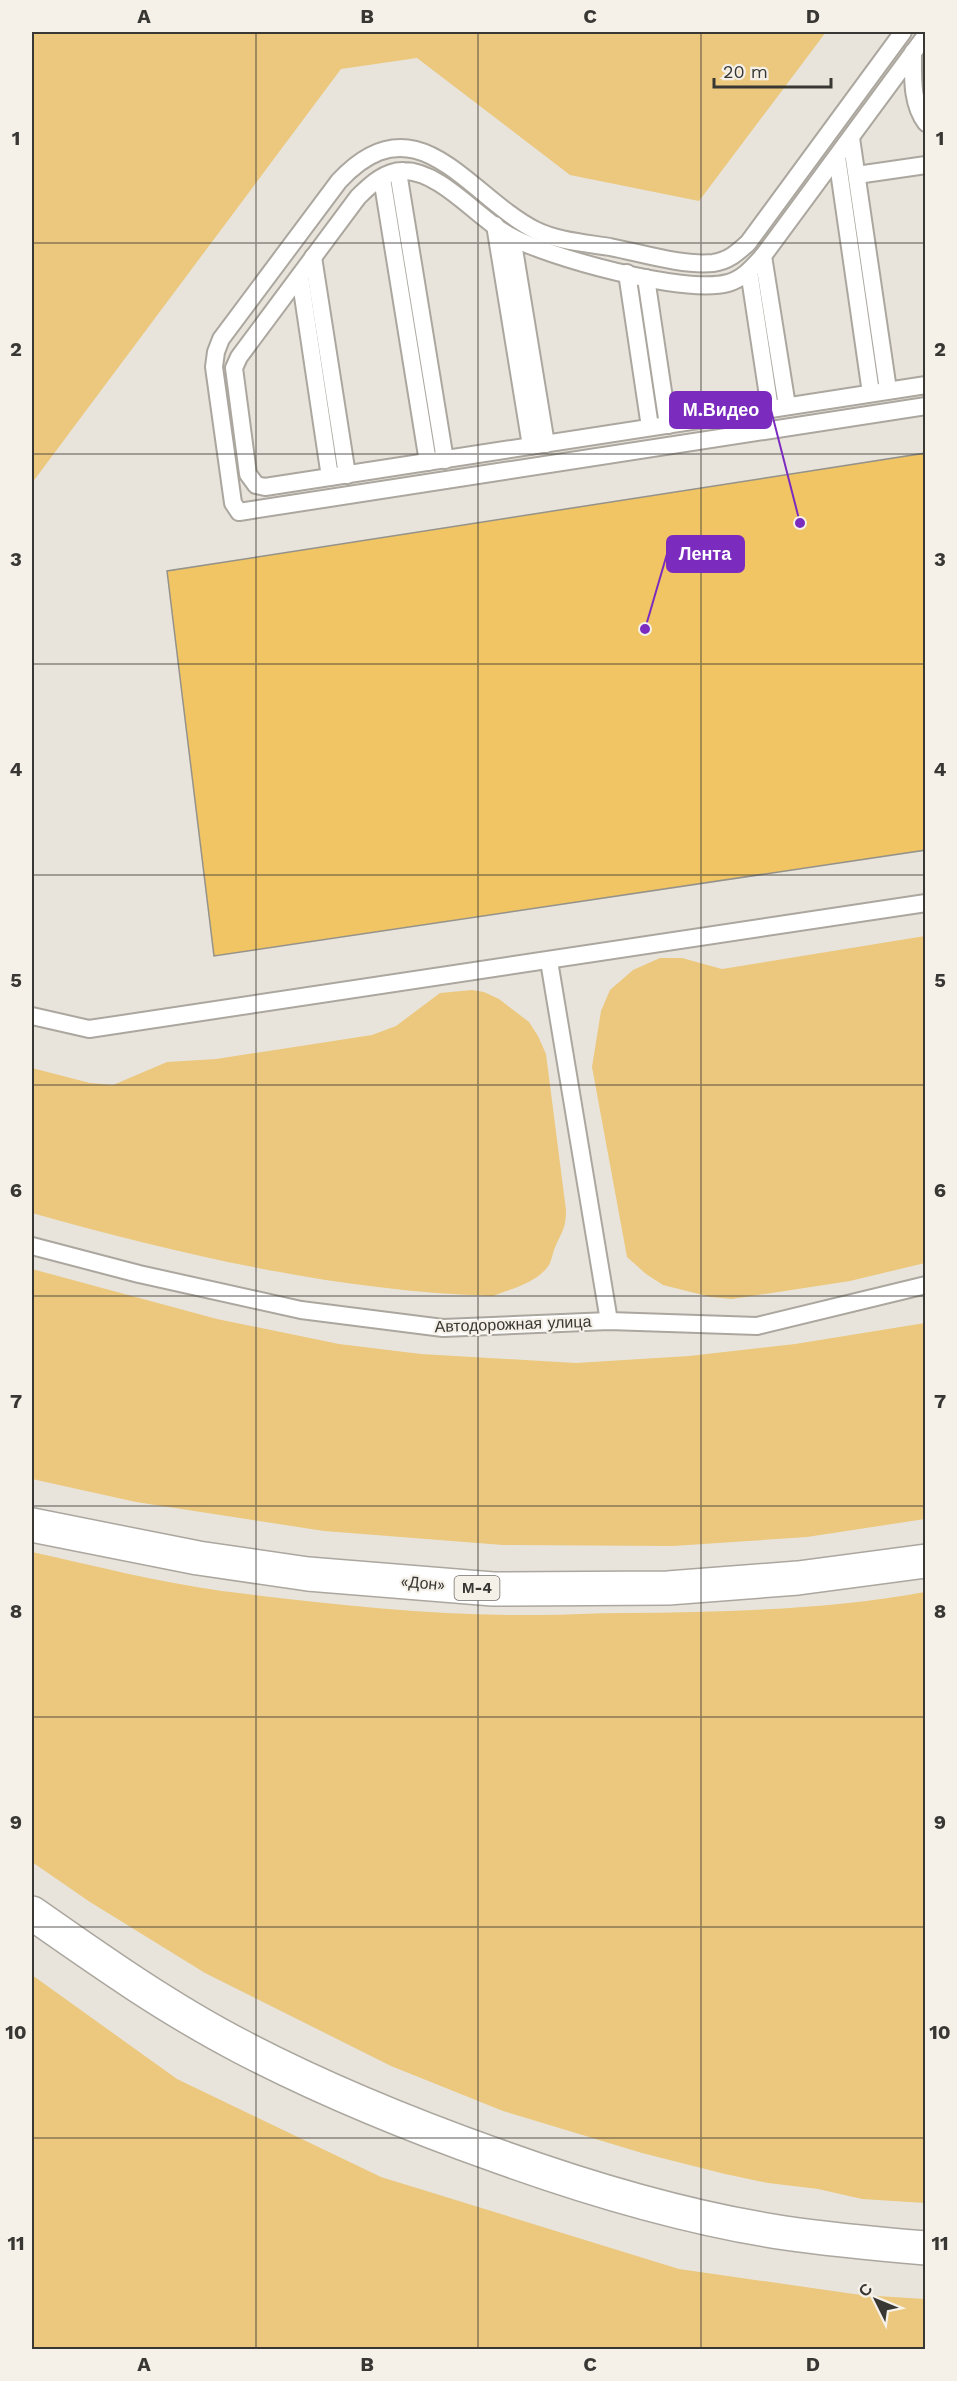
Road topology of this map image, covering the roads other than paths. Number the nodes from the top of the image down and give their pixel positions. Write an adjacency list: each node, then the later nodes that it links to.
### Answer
1 (903, 32): 23 (lane)
2 (926, 35): 3 (lane)
3 (913, 52): 4 (lane); 5 (lane)
4 (926, 123)
5 (851, 138): 6 (lane); 9 (lane)
6 (837, 157): 13 (lane); 21 (lane)
7 (926, 165): 9 (lane)
8 (398, 172): 10 (lane); 11 (lane); 28 (lane)
9 (857, 175): 20 (lane)
10 (382, 178): 14 (lane); 28 (lane)
11 (495, 225): 12 (lane); 27 (lane)
12 (512, 237): 16 (lane); 27 (lane)
13 (763, 256): 15 (lane); 22 (lane)
14 (313, 257): 17 (lane); 29 (lane)
15 (749, 271): 18 (lane); 24 (lane)
16 (627, 273): 18 (lane); 26 (lane)
17 (300, 276): 29 (lane); 29 (lane)
18 (646, 278): 25 (lane)
19 (926, 385): 20 (lane)
20 (888, 390): 21 (lane)
21 (871, 393): 22 (lane)
22 (787, 406): 24 (lane)
23 (926, 406)
24 (770, 408): 25 (lane)
25 (668, 424): 26 (lane)
26 (650, 427): 27 (lane)
27 (539, 445): 28 (lane)
28 (436, 461): 29 (lane)
29 (338, 476)
30 (926, 903): 31 (lane)
31 (549, 961): 32 (lane); 35 (lane)
32 (32, 1016)
33 (32, 1246): 35 (lane, Автодорожная улица)
34 (926, 1285): 35 (lane, Автодорожная улица)
35 (609, 1321)
36 (32, 1525): 37 (highway, «Дон» / М-4)
37 (926, 1560)
38 (32, 1913): 39 (highway)
39 (926, 2248)

